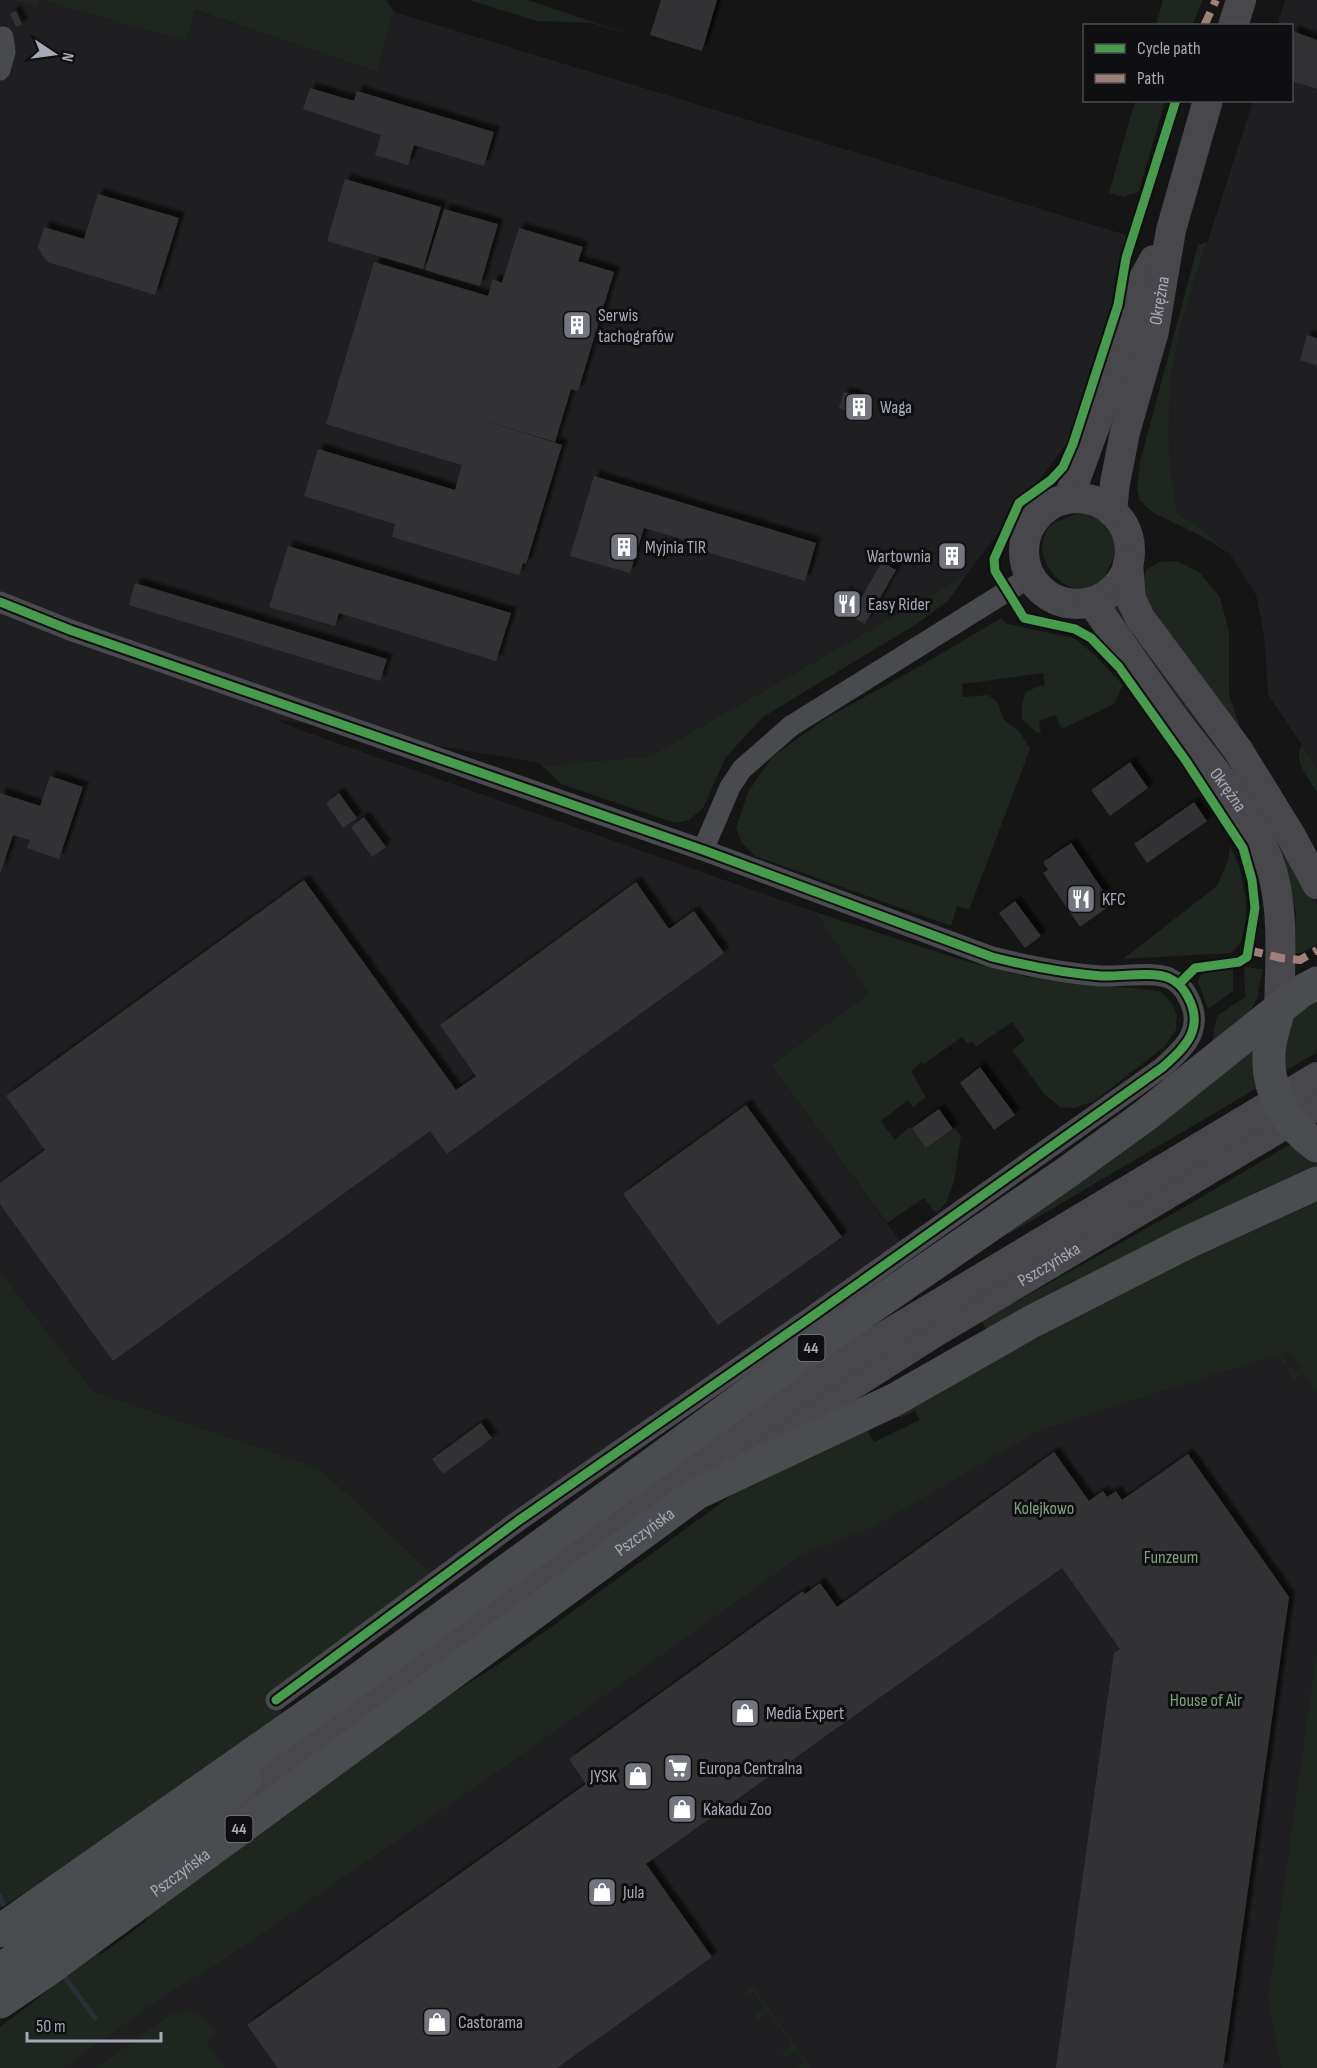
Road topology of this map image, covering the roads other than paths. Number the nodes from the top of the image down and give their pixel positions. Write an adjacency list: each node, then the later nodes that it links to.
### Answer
1 (1241, 0): 2 (main road)
2 (1234, 24)
3 (3, 37): 4 (street)
4 (0, 70)
5 (1207, 102): 6 (main road, Okrężna)
6 (1171, 230): 7 (main road, Okrężna); 8 (main road, Okrężna)
7 (1069, 497): 8 (main road); 10 (main road)
8 (1112, 511): 9 (main road)
9 (1128, 564): 12 (main road); 14 (main road, Okrężna)
10 (1030, 577): 12 (main road); 13 (street)
11 (0, 602): 13 (street)
12 (1092, 602): 16 (main road, Okrężna)
13 (703, 850): 23 (street)
14 (1317, 884)
15 (1317, 983): 16 (main road, 44)
16 (1279, 1010): 19 (main road); 22 (main road, 44)
17 (1317, 1077): 24 (main road, Pszczyńska)
18 (1317, 1105): 21 (main road, Pszczyńska)
19 (1315, 1144)
20 (1317, 1183): 21 (main road, 44)
21 (697, 1493): 27 (main road, Pszczyńska / 44)
22 (345, 1689): 24 (main road, 44); 25 (main road)
23 (276, 1700)
24 (178, 1843): 26 (main road, Pszczyńska / 44)
25 (0, 1931)
26 (0, 1970)
27 (0, 2002)

